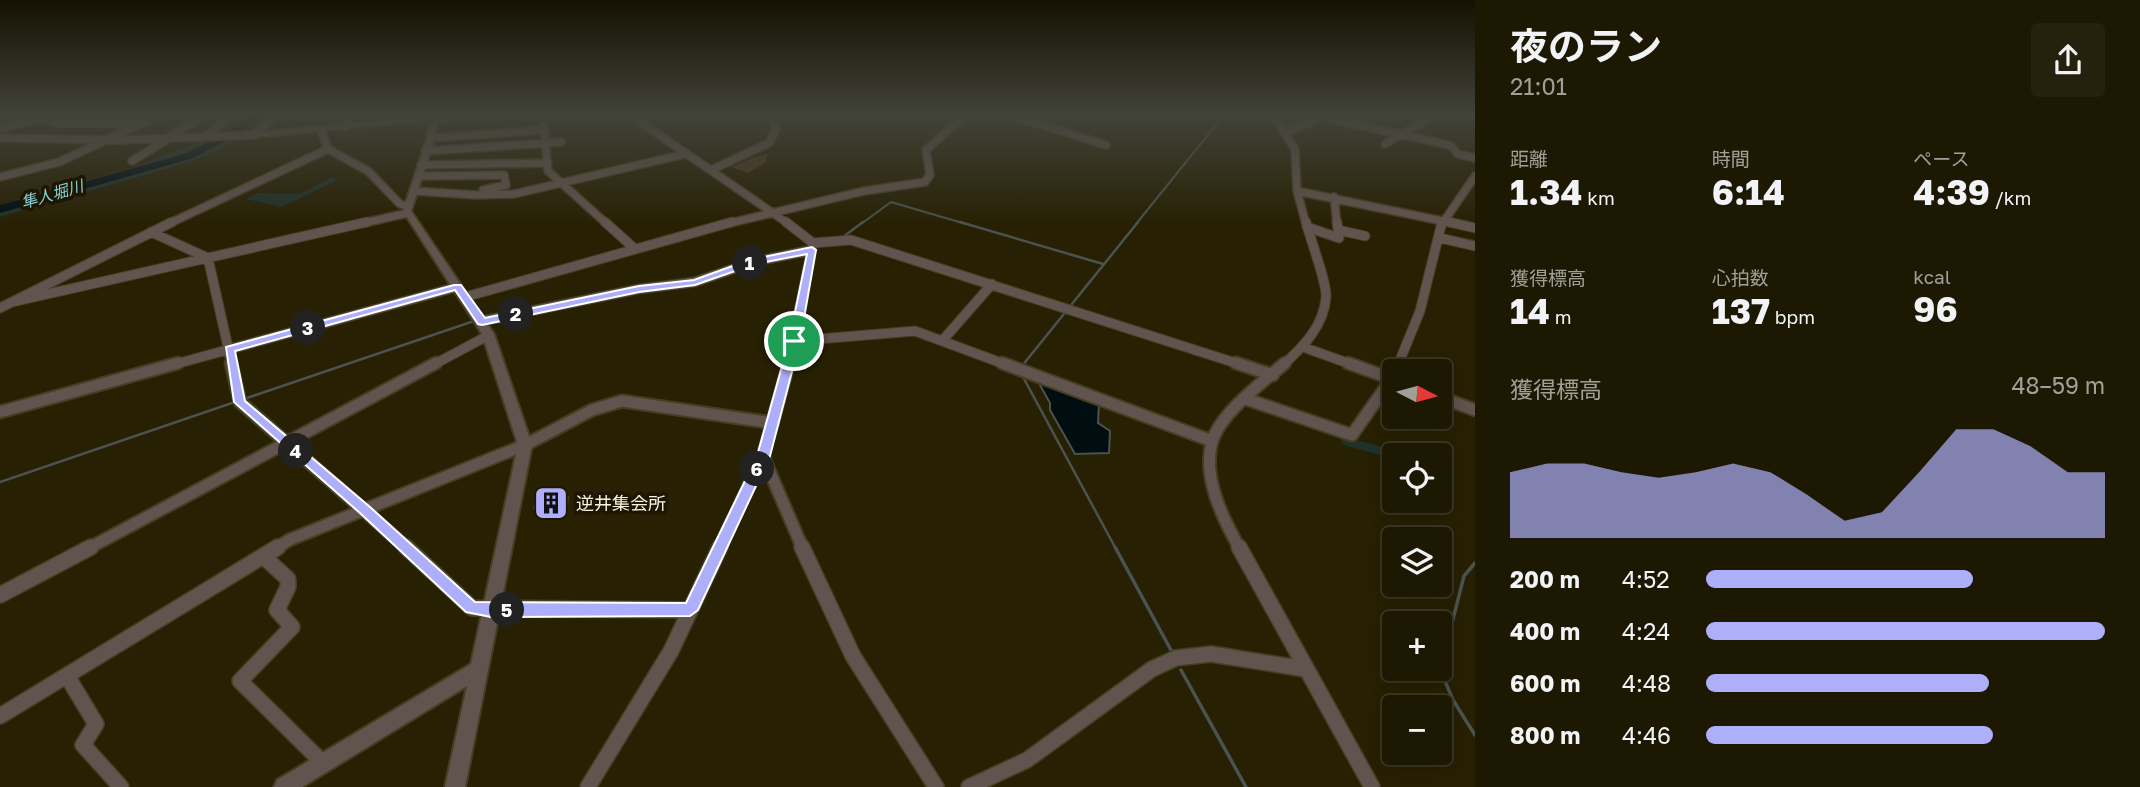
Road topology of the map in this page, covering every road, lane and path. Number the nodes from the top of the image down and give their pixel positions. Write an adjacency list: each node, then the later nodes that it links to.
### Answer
1 (425, 151): 20 (street)
2 (80, 152): 23 (street)
3 (146, 152): 16 (street)
4 (321, 152): 43 (street)
5 (333, 152): 37 (street)
6 (477, 152): 19 (street)
7 (510, 152): 17 (street)
8 (546, 152): 18 (street)
9 (682, 152): 14 (street)
10 (750, 152): 22 (street)
11 (926, 152): 38 (street)
12 (1295, 152): 32 (street)
13 (1456, 152): 15 (street)
14 (685, 154): 22 (street); 29 (street)
15 (1475, 158)
16 (132, 161)
17 (509, 163): 18 (street); 19 (street)
18 (548, 163): 29 (street)
19 (473, 164): 20 (street)
20 (421, 165): 24 (street)
21 (0, 167): 23 (street)
22 (711, 170): 38 (street)
23 (19, 172): 28 (street)
24 (418, 176): 25 (street); 31 (street)
25 (452, 176): 26 (street); 34 (street)
26 (476, 176): 35 (street); 35 (street)
27 (1475, 176): 30 (street)
28 (0, 177)
29 (561, 183): 35 (street); 48 (street)
30 (1465, 190): 33 (street); 39 (street)
31 (414, 191): 34 (street); 37 (street)
32 (1297, 191): 36 (street); 40 (street)
33 (1475, 192)
34 (444, 193): 35 (street)
35 (469, 194)
36 (1334, 197): 39 (street); 42 (street)
37 (408, 209): 49 (street); 51 (street)
38 (772, 211): 47 (street); 48 (street)
39 (1443, 220): 41 (street); 45 (street)
40 (1307, 228): 42 (street); 58 (street)
41 (1475, 228)
42 (1338, 230): 44 (street)
43 (151, 232): 49 (street); 52 (street)
44 (1365, 236)
45 (1440, 238): 46 (street); 60 (street)
46 (1475, 246)
47 (813, 247): 50 (street); 54 (street); 56 (street)
48 (635, 249): 51 (street)
49 (208, 258): 52 (street); 59 (street)
50 (992, 284): 57 (street); 62 (street)
51 (461, 292): 54 (street); 59 (street)
52 (12, 302): 53 (street)
53 (0, 308)
54 (482, 321): 55 (street)
55 (489, 335): 70 (street); 71 (street)
56 (794, 341): 57 (street); 68 (street)
57 (942, 341): 69 (street)
58 (1303, 347): 61 (street); 62 (street)
59 (229, 349): 67 (street); 70 (street)
60 (1401, 359)
61 (1382, 372)
62 (1273, 375): 64 (street)
63 (1382, 393): 64 (street)
64 (1246, 399): 69 (street)
65 (1452, 401): 66 (street)
66 (1475, 410)
67 (0, 412)
68 (773, 423): 71 (street); 72 (street)
69 (1213, 441): 78 (street)
70 (287, 443): 73 (street); 75 (street)
71 (525, 445): 73 (street); 76 (street)
72 (764, 456): 77 (street); 87 (street)
73 (366, 510): 74 (street); 76 (street)
74 (263, 556): 80 (street); 82 (street)
75 (0, 595)
76 (491, 610): 77 (street); 79 (street)
77 (690, 610): 86 (street)
78 (1305, 668): 88 (street); 89 (street)
79 (479, 669): 82 (street); 85 (street)
80 (66, 676): 81 (street); 83 (street)
81 (0, 716)
82 (323, 763): 84 (street)
83 (121, 787)
84 (284, 787)
85 (455, 787)
86 (588, 787)
87 (936, 787)
88 (969, 787)
89 (1372, 787)

